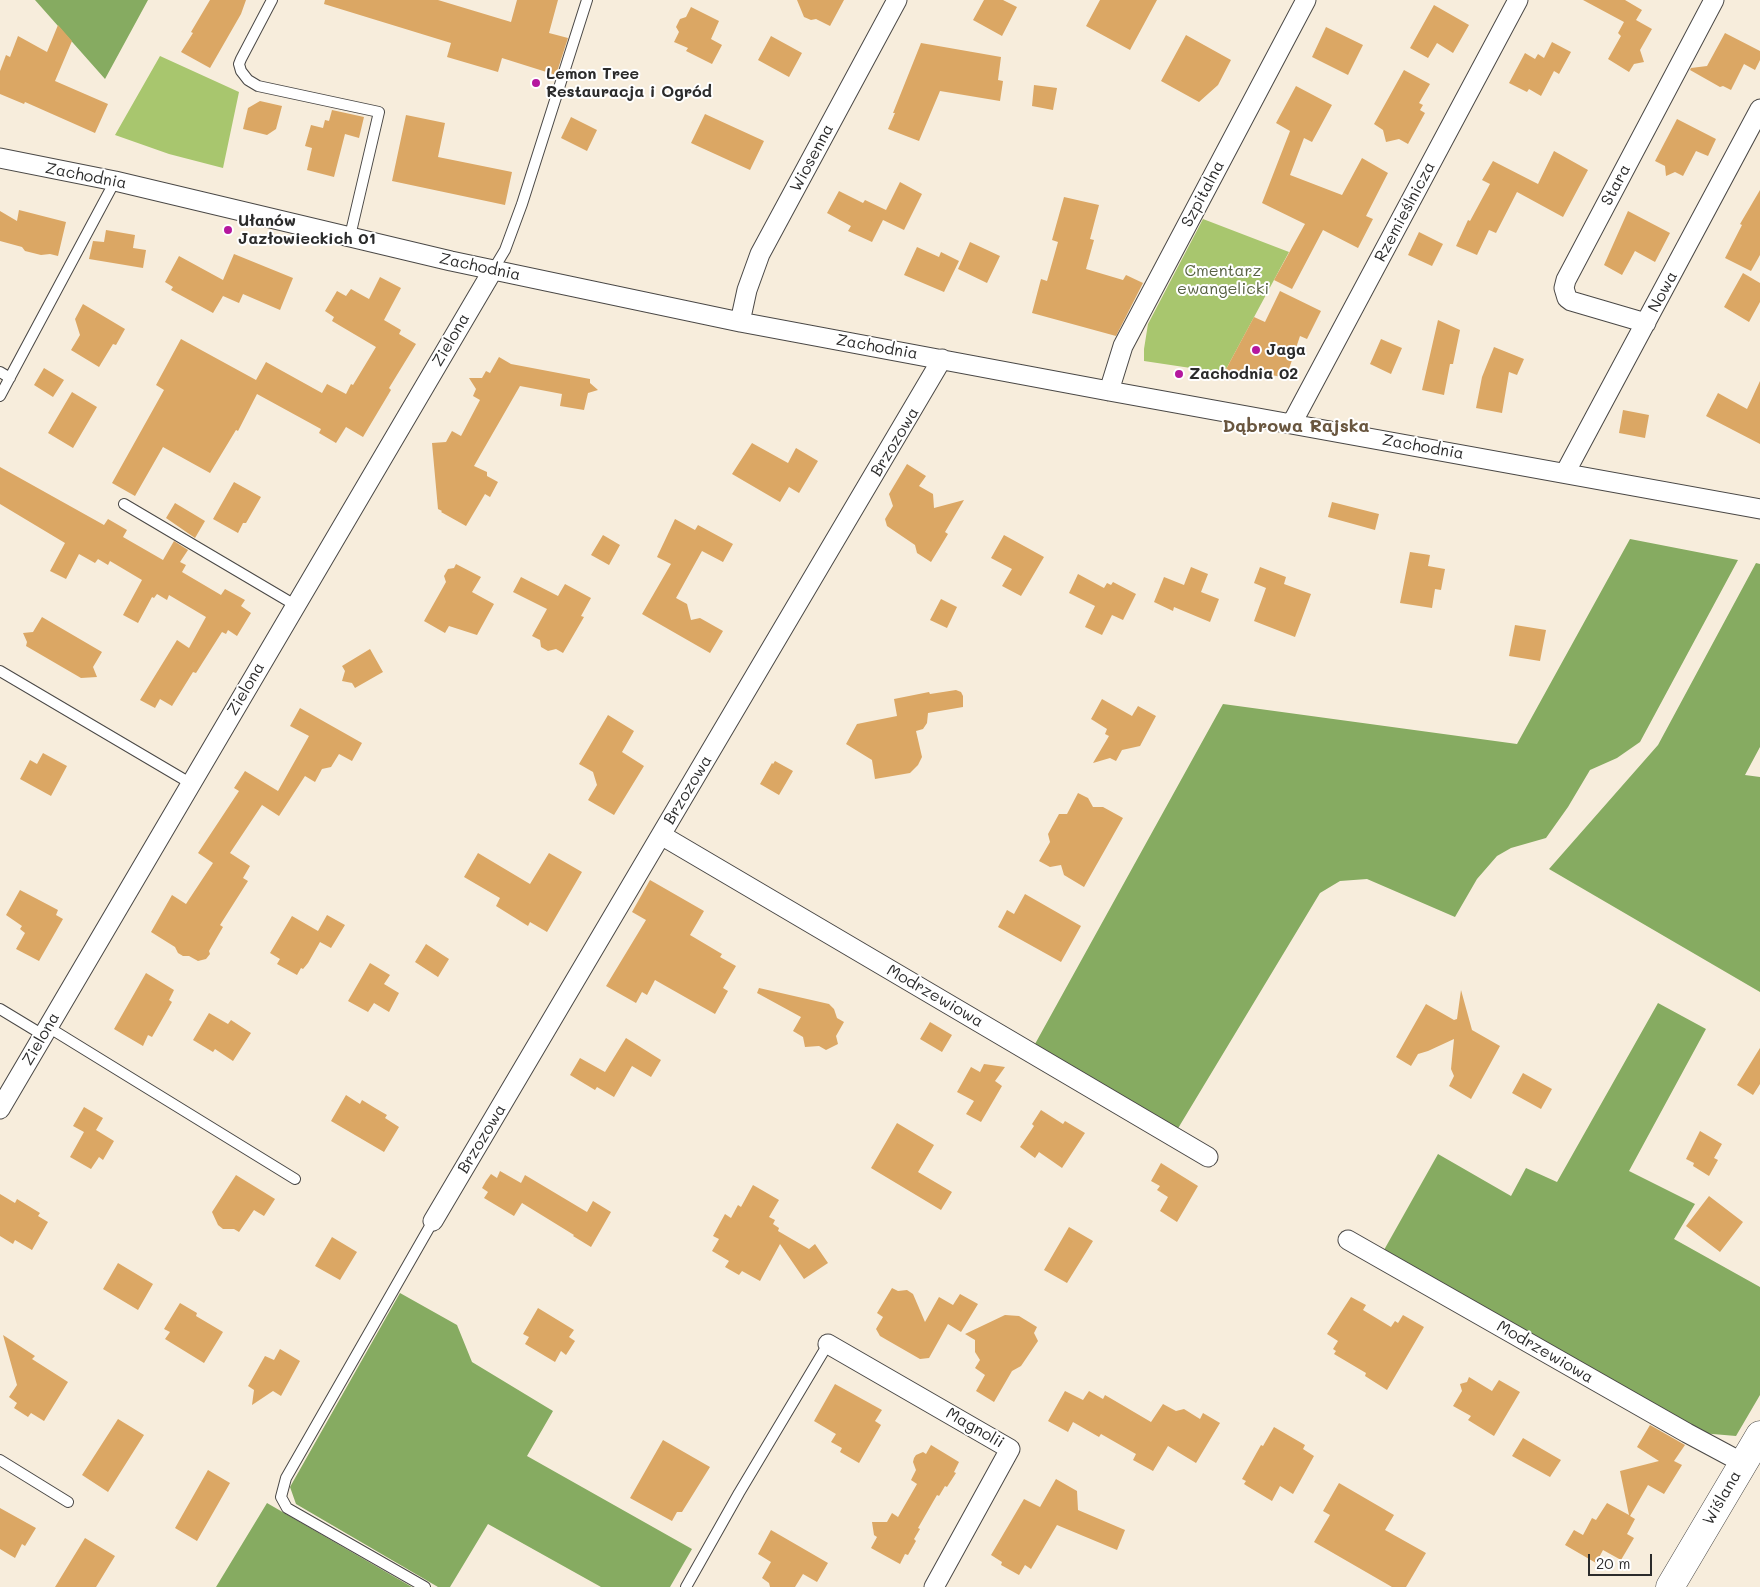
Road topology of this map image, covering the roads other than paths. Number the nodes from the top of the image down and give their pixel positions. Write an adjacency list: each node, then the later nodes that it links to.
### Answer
1 (272, 0): 10 (lane)
2 (587, 0): 11 (lane)
3 (897, 0): 12 (street, Wiosenna)
4 (1306, 0): 17 (street, Szpitalna)
5 (1518, 0): 19 (street, Rzemieślnicza)
6 (1714, 0): 13 (street, Stara)
7 (1760, 110): 13 (street, Nowa)
8 (0, 158): 9 (street, Zachodnia)
9 (115, 181): 10 (street, Zachodnia); 16 (lane)
10 (350, 236): 11 (street, Zachodnia)
11 (493, 270): 12 (street, Zachodnia); 23 (street, Zielona)
12 (740, 322): 14 (street, Zachodnia)
13 (1646, 323): 20 (street, Nowa)
14 (942, 360): 17 (street, Zachodnia); 26 (street, Brzozowa)
15 (0, 372): 16 (lane)
16 (10, 378): 18 (lane)
17 (1109, 391): 19 (street, Zachodnia)
18 (0, 396)
19 (1292, 423): 20 (street, Zachodnia)
20 (1565, 473): 22 (street, Zachodnia)
21 (124, 504): 23 (lane)
22 (1760, 509)
23 (295, 605): 25 (street, Zielona)
24 (0, 671): 25 (lane)
25 (190, 783): 28 (street, Zielona)
26 (661, 835): 30 (street, Modrzewiowa); 32 (street, Brzozowa)
27 (0, 1009): 28 (lane)
28 (46, 1031): 29 (street, Zielona); 31 (lane)
29 (0, 1109)
30 (1208, 1157)
31 (295, 1179)
32 (433, 1221): 39 (lane)
33 (1348, 1240): 37 (street, Modrzewiowa)
34 (828, 1344): 40 (lane); 41 (street, Magnolii)
35 (1760, 1436): 37 (main road, Wiślana)
36 (0, 1460): 38 (lane)
37 (1743, 1463): 42 (main road, Wiślana)
38 (68, 1502)
39 (425, 1587)
40 (686, 1587)
41 (934, 1587)
42 (1670, 1587)

